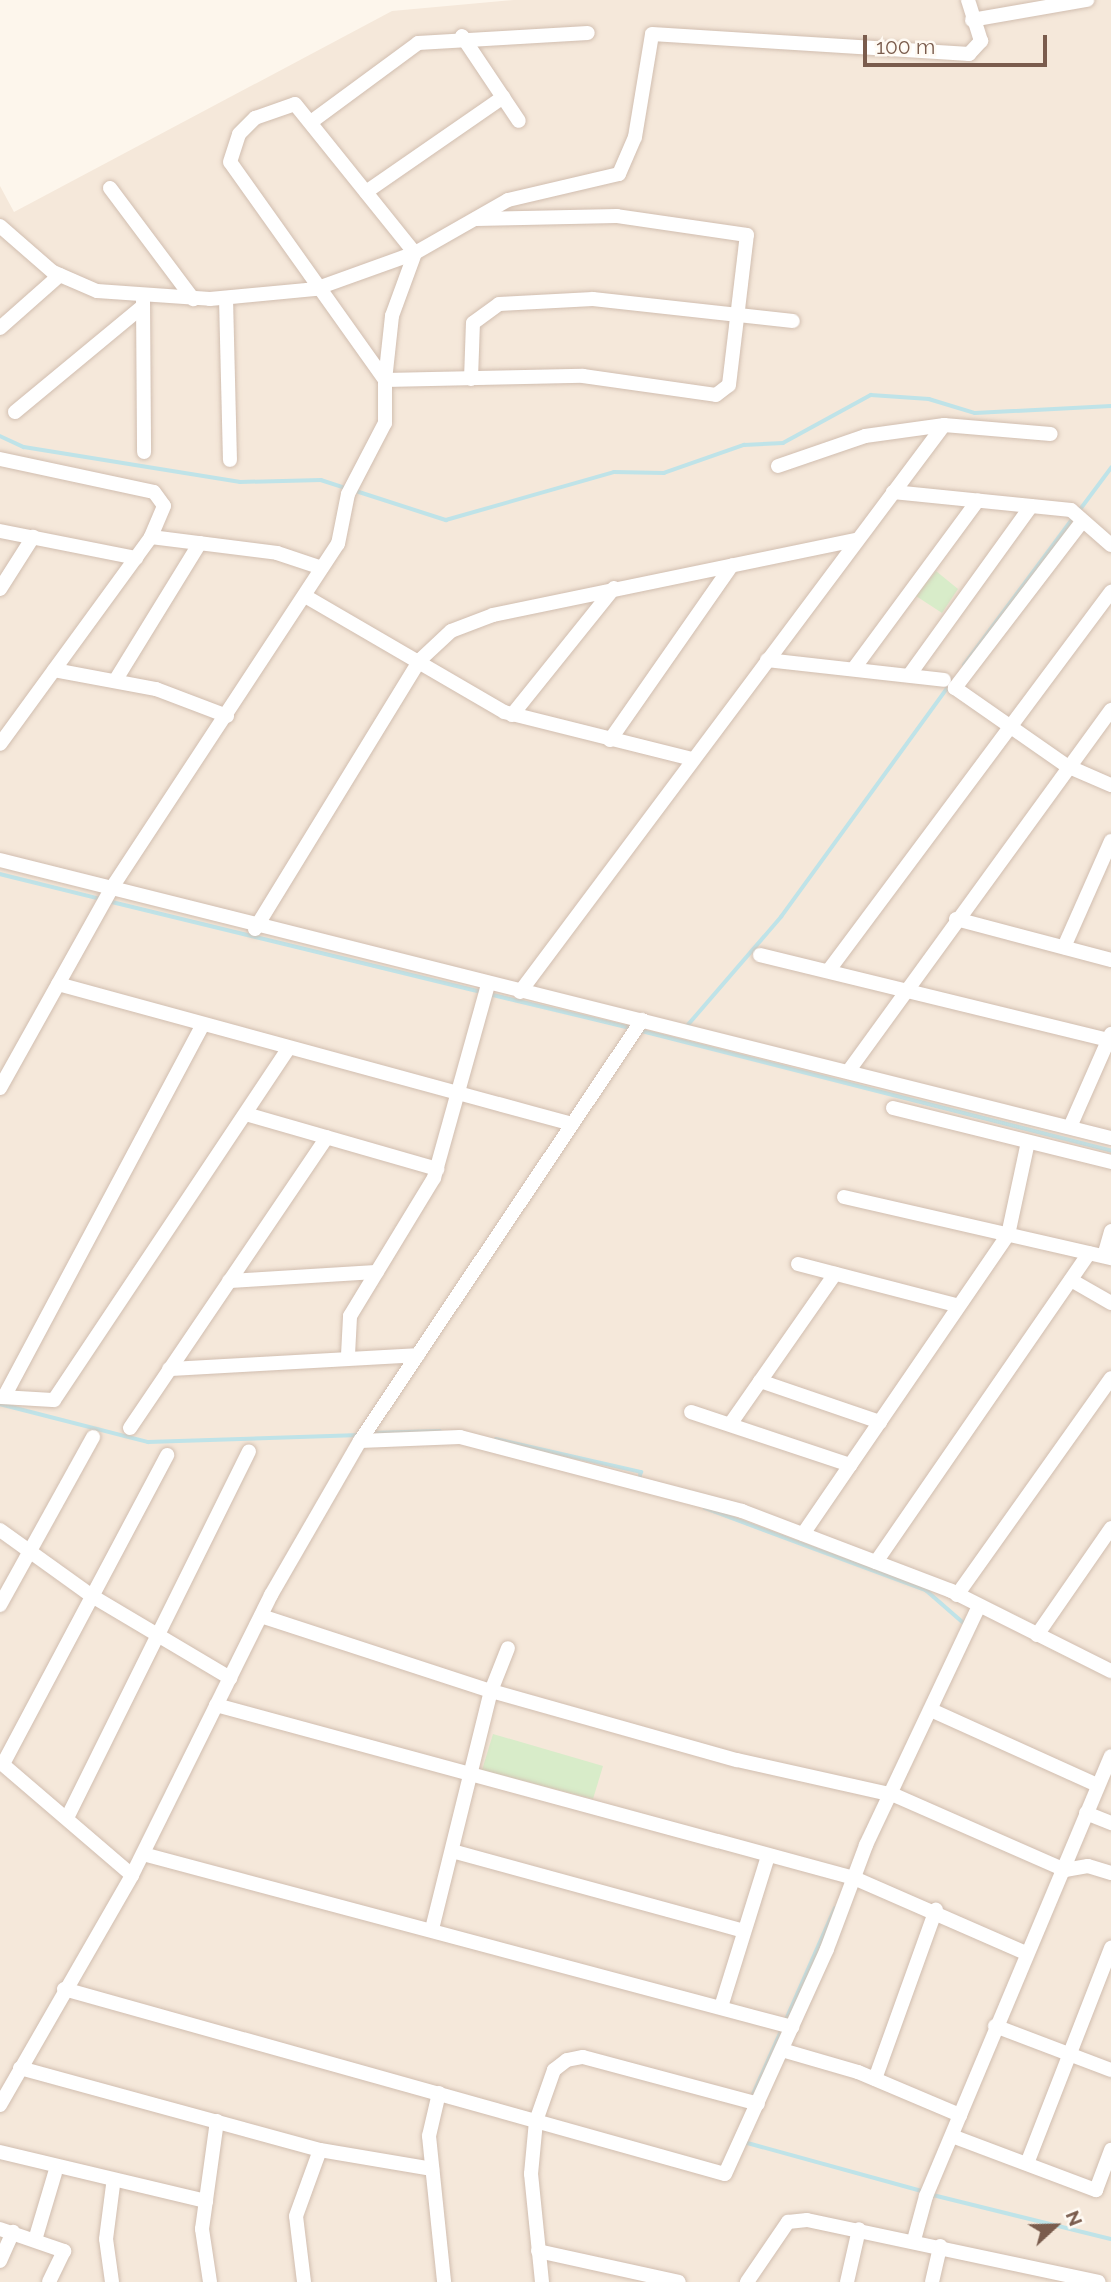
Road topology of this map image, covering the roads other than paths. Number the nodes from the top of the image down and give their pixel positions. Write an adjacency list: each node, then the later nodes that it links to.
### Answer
1 (968, 0): 3 (street)
2 (1087, 0): 3 (street)
3 (972, 20): 11 (street)
4 (588, 33): 5 (street)
5 (462, 36): 6 (street); 8 (street)
6 (503, 97): 7 (street); 10 (street)
7 (519, 121)
8 (311, 122): 10 (street); 15 (street)
9 (110, 188): 17 (street)
10 (366, 192): 13 (street)
11 (476, 219): 13 (street); 19 (street)
12 (0, 227): 14 (street)
13 (415, 253): 15 (street); 23 (street)
14 (60, 275): 18 (street); 21 (street)
15 (315, 289): 16 (street); 23 (street)
16 (226, 298): 17 (street); 29 (street)
17 (193, 299): 18 (street)
18 (143, 303): 24 (street); 27 (street)
19 (736, 316): 20 (street); 22 (street); 22 (street)
20 (793, 321)
21 (0, 328)
22 (471, 379): 23 (street)
23 (385, 380): 43 (street)
24 (15, 412)
25 (944, 425): 26 (street); 30 (street); 31 (street)
26 (1051, 434)
27 (144, 452)
28 (0, 458): 37 (street)
29 (230, 460)
30 (778, 466)
31 (893, 492): 32 (street); 38 (street)
32 (978, 500): 33 (street); 50 (street)
33 (1031, 506): 34 (street); 52 (street)
34 (1081, 523): 40 (street); 58 (street)
35 (0, 531): 36 (street)
36 (33, 537): 41 (street); 45 (street)
37 (151, 537): 39 (street); 41 (street)
38 (856, 540): 42 (street); 49 (street)
39 (200, 543): 43 (street); 53 (street)
40 (1111, 545)
41 (136, 558): 51 (street)
42 (732, 565): 44 (street); 59 (street)
43 (322, 568): 47 (street)
44 (614, 588): 48 (street); 56 (street)
45 (0, 589)
46 (1111, 591): 58 (street)
47 (304, 596): 48 (street); 57 (street)
48 (420, 660): 56 (street); 68 (street)
49 (767, 660): 50 (street); 61 (street)
50 (855, 667): 52 (street)
51 (54, 670): 53 (street); 60 (street)
52 (910, 674): 54 (street)
53 (115, 681): 57 (street)
54 (944, 681)
55 (1111, 710): 62 (street)
56 (512, 715): 59 (street)
57 (227, 716): 66 (street)
58 (1010, 726): 62 (street); 72 (street)
59 (610, 740): 61 (street)
60 (0, 744)
61 (693, 759): 76 (street)
62 (1067, 766): 63 (street); 67 (street)
63 (1111, 785)
64 (1111, 841): 69 (street)
65 (0, 860): 66 (street)
66 (111, 889): 68 (street); 73 (street)
67 (956, 919): 69 (street); 75 (street)
68 (256, 929): 74 (street)
69 (1064, 947): 71 (street)
70 (760, 955): 72 (street)
71 (1111, 960)
72 (829, 970): 75 (street)
73 (58, 984): 78 (street); 82 (street)
74 (488, 985): 76 (street); 83 (street)
75 (909, 990): 79 (street); 81 (street)
76 (520, 992): 77 (street)
77 (642, 1020): 81 (street); 86 (street)
78 (202, 1026): 80 (street); 110 (street)
79 (1110, 1037): 87 (street)
80 (288, 1049): 83 (street); 85 (street)
81 (850, 1069): 87 (street)
82 (0, 1088)
83 (460, 1094): 86 (street); 92 (street)
84 (893, 1108): 90 (street)
85 (249, 1115): 88 (street); 110 (street)
86 (572, 1124): 106 (street)
87 (1070, 1127): 89 (street)
88 (327, 1137): 92 (street); 102 (street)
89 (1111, 1138)
90 (1028, 1142): 91 (street); 95 (street)
91 (1111, 1162)
92 (437, 1168): 99 (street)
93 (844, 1197): 95 (street)
94 (1111, 1231): 97 (street)
95 (1008, 1234): 96 (street); 104 (street)
96 (1089, 1253): 97 (street); 101 (street)
97 (1107, 1257)
98 (798, 1264): 100 (street)
99 (377, 1272): 102 (street); 105 (street)
100 (835, 1274): 104 (street); 109 (street)
101 (1071, 1280): 103 (street); 124 (street)
102 (229, 1281): 107 (street)
103 (1111, 1303)
104 (959, 1306): 112 (street)
105 (348, 1355): 106 (street); 107 (street)
106 (418, 1355): 116 (street)
107 (170, 1370): 114 (street)
108 (1111, 1378): 125 (street)
109 (760, 1381): 112 (street); 113 (street)
110 (2, 1397)
111 (691, 1412): 113 (street)
112 (880, 1422): 119 (street)
113 (731, 1423): 119 (street)
114 (130, 1427)
115 (93, 1437): 123 (street)
116 (360, 1441): 122 (street); 129 (street)
117 (248, 1452): 131 (street)
118 (167, 1455): 126 (street)
119 (850, 1465): 122 (street)
120 (1111, 1528): 130 (street)
121 (0, 1530): 123 (street)
122 (803, 1534): 124 (street)
123 (28, 1551): 126 (street); 127 (street)
124 (876, 1562): 125 (street)
125 (957, 1595): 128 (street)
126 (92, 1596): 131 (street); 139 (street)
127 (0, 1605)
128 (979, 1606): 130 (street); 137 (street)
129 (261, 1616): 134 (street); 135 (street)
130 (1037, 1635): 133 (street)
131 (157, 1636): 134 (street); 144 (street)
132 (509, 1648): 135 (street)
133 (1111, 1671)
134 (230, 1678): 136 (street)
135 (491, 1691): 140 (street); 142 (street)
136 (216, 1705): 140 (street); 147 (street)
137 (931, 1710): 141 (street); 142 (street)
138 (1110, 1761): 141 (street)
139 (1, 1763): 144 (street)
140 (471, 1775): 146 (street); 148 (street)
141 (1097, 1784): 143 (street)
142 (894, 1796): 149 (street); 152 (street)
143 (1086, 1813): 145 (street); 149 (street)
144 (68, 1816): 151 (street)
145 (1111, 1823)
146 (452, 1851): 154 (street); 155 (street)
147 (143, 1854): 151 (street); 154 (street)
148 (768, 1856): 152 (street); 155 (street)
149 (1065, 1870): 150 (street); 157 (street)
150 (1111, 1873)
151 (132, 1875): 158 (street)
152 (854, 1878): 153 (street); 161 (street)
153 (936, 1910): 157 (street); 166 (street)
154 (432, 1928): 159 (street)
155 (741, 1930): 159 (street)
156 (1111, 1948): 163 (street)
157 (1026, 1953): 160 (street)
158 (64, 1989): 164 (street); 167 (street)
159 (720, 2007): 161 (street)
160 (995, 2026): 163 (street); 170 (street)
161 (792, 2027): 162 (street)
162 (782, 2050): 166 (street); 169 (street)
163 (1067, 2053): 165 (street); 177 (street)
164 (20, 2068): 168 (street); 171 (street)
165 (1111, 2070)
166 (874, 2078): 170 (street)
167 (439, 2093): 172 (street); 178 (street)
168 (0, 2105)
169 (758, 2105): 172 (street); 172 (street)
170 (960, 2115): 173 (street)
171 (217, 2121): 174 (street); 181 (street)
172 (536, 2121): 187 (street)
173 (952, 2136): 177 (street); 184 (street)
174 (320, 2150): 178 (street); 193 (street)
175 (1111, 2150): 177 (street)
176 (0, 2152): 181 (street)
177 (1028, 2161)
178 (432, 2169): 194 (street)
179 (55, 2173): 185 (street)
180 (113, 2185): 191 (street)
181 (206, 2201): 192 (street)
182 (859, 2229): 184 (street); 197 (street); 198 (street)
183 (6, 2231): 185 (street); 188 (street)
184 (914, 2240): 186 (street)
185 (35, 2241): 190 (street)
186 (940, 2246): 199 (street); 200 (street)
187 (538, 2252): 189 (street); 195 (street)
188 (0, 2261)
189 (644, 2279): 196 (street)
190 (48, 2282)
191 (112, 2282)
192 (210, 2282)
193 (304, 2282)
194 (444, 2282)
195 (541, 2282)
196 (679, 2282)
197 (747, 2282)
198 (847, 2282)
199 (932, 2282)
200 (1098, 2282)

